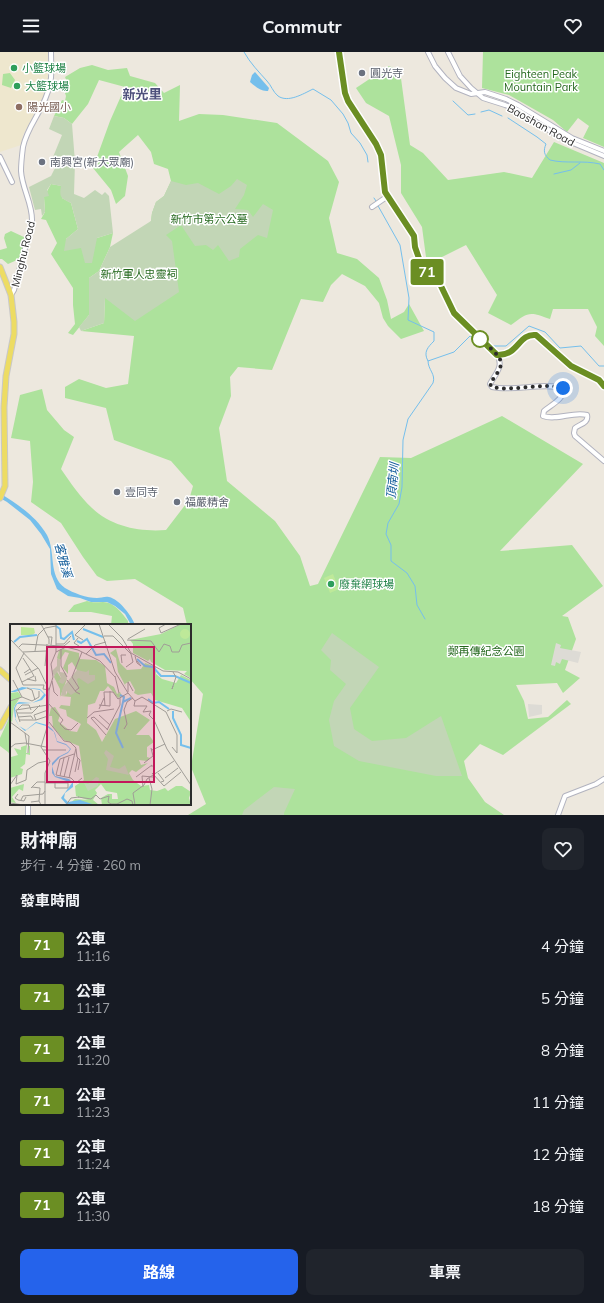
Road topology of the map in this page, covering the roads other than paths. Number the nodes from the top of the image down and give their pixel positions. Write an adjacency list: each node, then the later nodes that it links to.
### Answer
1 (51, 52): 13 (street, Minghu Road)
2 (339, 52): 10 (street)
3 (428, 52): 5 (street)
4 (448, 52): 5 (street, Baoshan Road)
5 (479, 94): 6 (street, Baoshan Road); 7 (street, Baoshan Road)
6 (604, 151)
7 (604, 156)
8 (0, 157): 9 (street)
9 (12, 182)
10 (388, 196): 11 (street); 14 (street)
11 (372, 207)
12 (0, 266): 13 (main road)
13 (11, 295): 17 (main road, Minghu Road)
14 (497, 355): 15 (street); 16 (street)
15 (604, 386)
16 (604, 461)
17 (0, 498)
18 (0, 670): 19 (main road)
19 (10, 679)
20 (10, 709): 21 (main road)
21 (0, 727)
22 (604, 779): 23 (street)
23 (558, 815)

